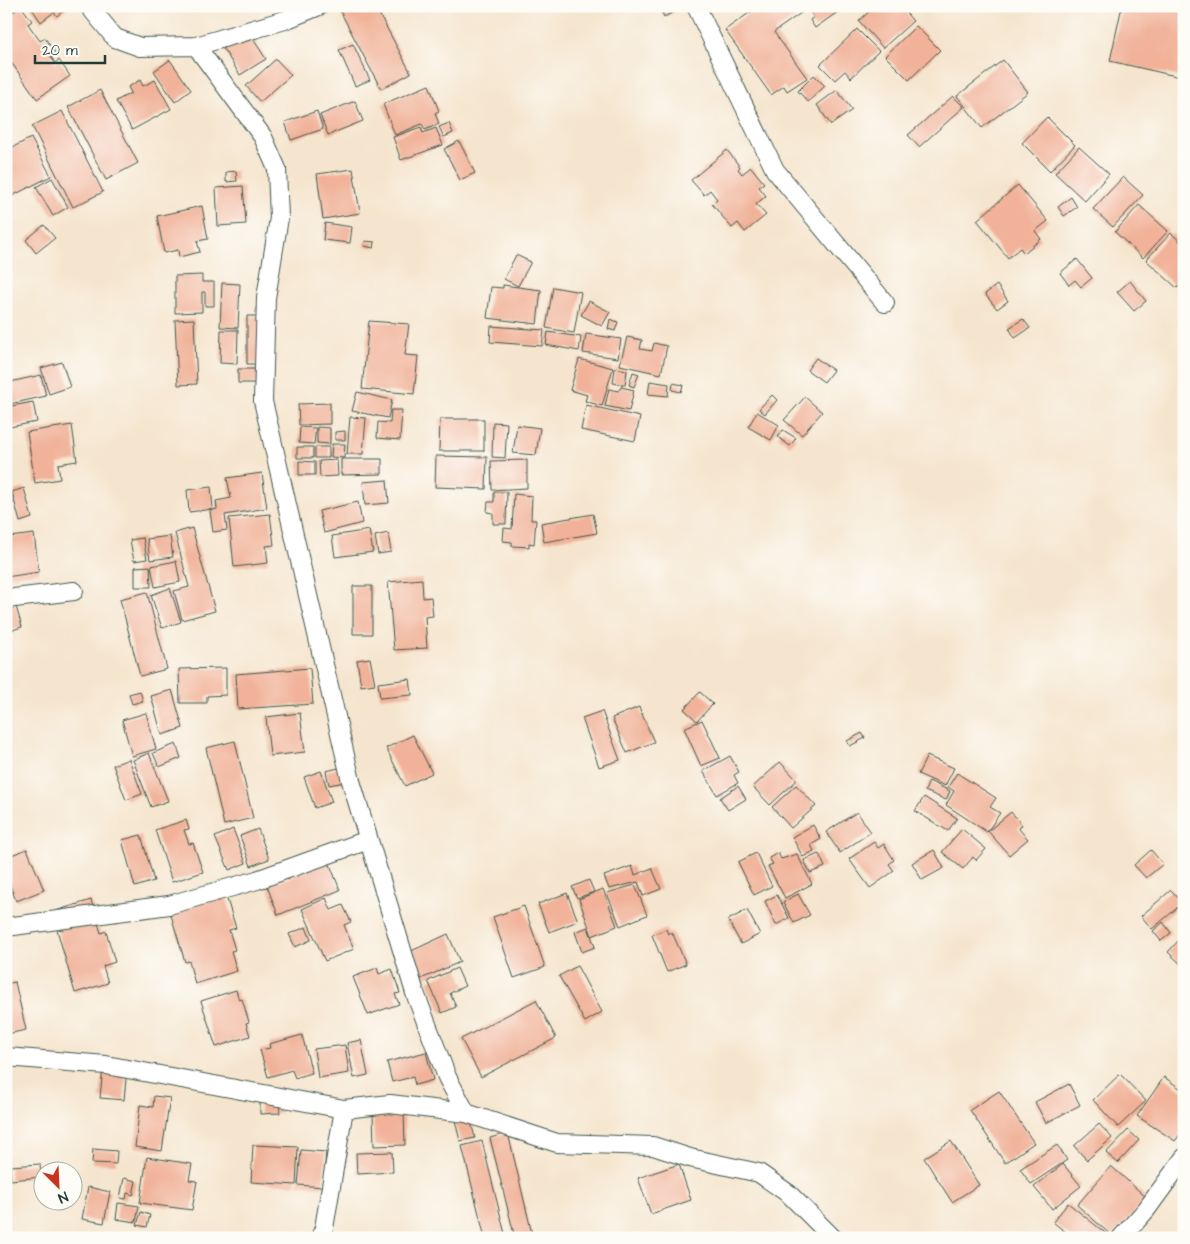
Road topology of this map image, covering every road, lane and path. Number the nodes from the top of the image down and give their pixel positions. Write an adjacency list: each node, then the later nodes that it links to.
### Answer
1 (89, 6): 4 (street)
2 (319, 6): 4 (street)
3 (696, 6): 5 (street)
4 (196, 46): 8 (street)
5 (885, 302)
6 (74, 591): 7 (street)
7 (6, 599)
8 (368, 840): 9 (street); 12 (street)
9 (6, 927)
10 (6, 1057): 11 (street)
11 (344, 1109): 12 (street); 14 (street)
12 (466, 1113): 15 (street)
13 (1184, 1158): 16 (street)
14 (320, 1238)
15 (833, 1238)
16 (1121, 1238)

